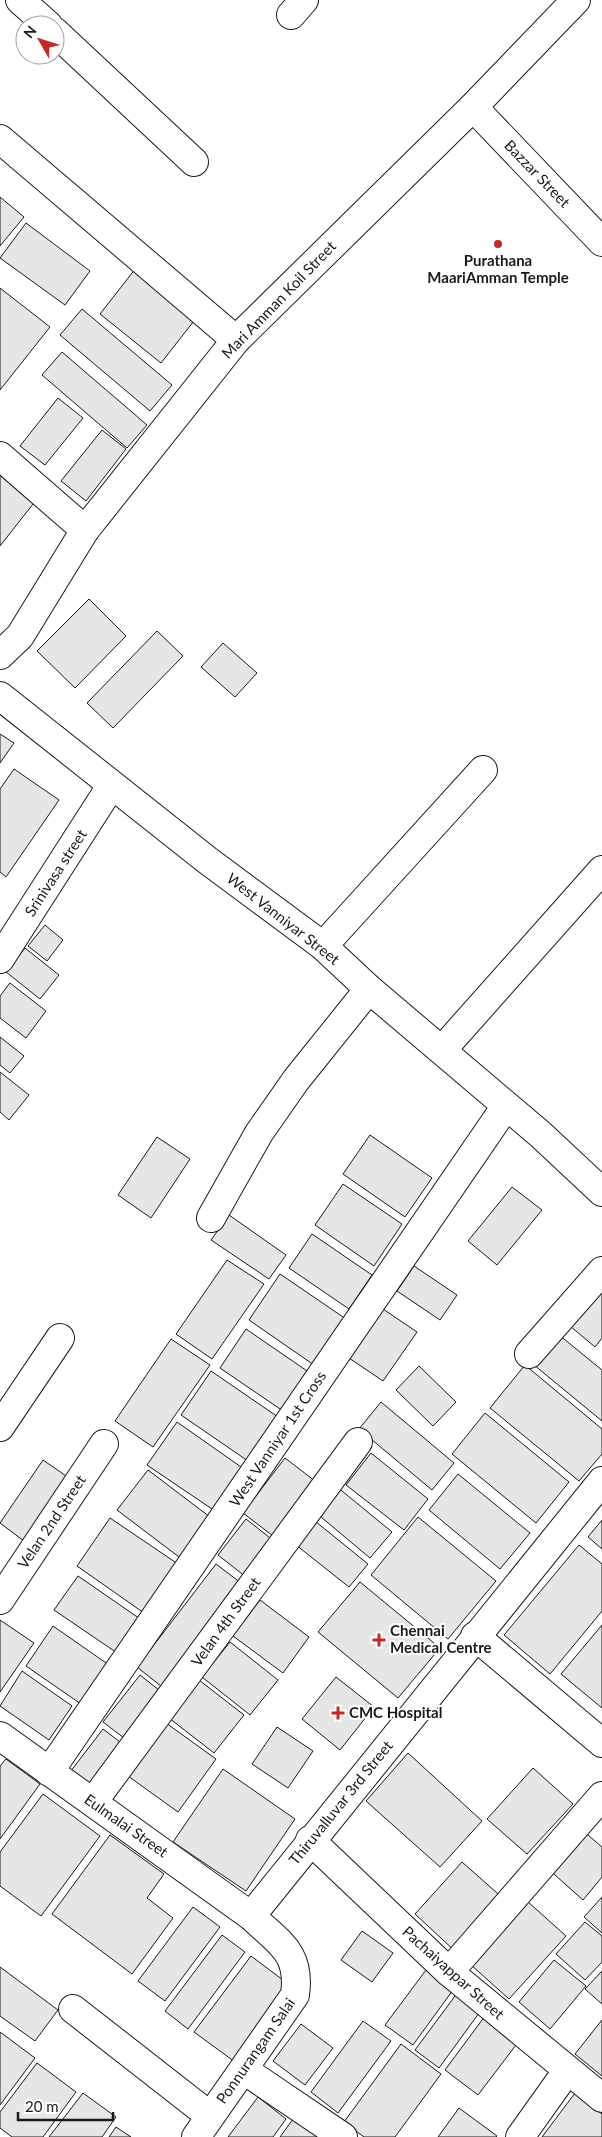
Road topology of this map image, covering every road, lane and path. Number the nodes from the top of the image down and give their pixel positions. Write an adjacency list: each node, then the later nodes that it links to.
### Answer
1 (20, 0): 3 (street)
2 (576, 0): 5 (street, Mari Amman Koil Street)
3 (37, 15)
4 (65, 41): 7 (street)
5 (473, 107): 8 (street, Bazzar Street); 9 (street, Mari Amman Koil Street)
6 (0, 139): 9 (street)
7 (194, 162)
8 (602, 242)
9 (236, 340): 11 (street, Mari Amman Koil Street)
10 (0, 456): 11 (street)
11 (85, 530): 12 (street, Mari Amman Koil Street)
12 (0, 655)
13 (0, 696): 15 (street, West Vanniyar Street)
14 (483, 770): 17 (street)
15 (111, 786): 17 (street, West Vanniyar Street); 18 (street, Srinivasa street)
16 (602, 870): 20 (street)
17 (323, 946): 19 (street, West Vanniyar Street)
18 (0, 959)
19 (369, 989): 20 (street, West Vanniyar Street); 23 (street)
20 (442, 1050): 21 (street, West Vanniyar Street)
21 (506, 1106): 22 (street, West Vanniyar Street); 35 (street, West Vanniyar 1st Cross)
22 (602, 1192)
23 (212, 1218)
24 (602, 1271): 26 (street)
25 (60, 1338): 27 (street)
26 (529, 1354)
27 (0, 1427)
28 (358, 1442): 37 (street, Velan 4th Street)
29 (104, 1444): 31 (street, Velan 2nd Street)
30 (602, 1481): 32 (street, Thiruvalluvar 3rd Street)
31 (0, 1600)
32 (475, 1636): 34 (street); 38 (street, Thiruvalluvar 3rd Street)
33 (0, 1736): 35 (street, Eulmalai Street)
34 (602, 1743)
35 (49, 1772): 37 (street, Eulmalai Street)
36 (602, 1796): 40 (street)
37 (94, 1802): 39 (street, Eulmalai Street)
38 (310, 1840): 39 (street, Thiruvalluvar 3rd Street); 40 (street, Pachaiyappar Street)
39 (252, 1916): 42 (street, Ponnurangam Salai)
40 (449, 1972): 43 (street, Pachaiyappar Street)
41 (72, 2009): 45 (street)
42 (244, 2070): 45 (street, Ponnurangam Salai); 46 (street)
43 (568, 2071): 44 (street, Pachaiyappar Street); 47 (street)
44 (602, 2098)
45 (203, 2126)
46 (343, 2137)
47 (520, 2137)

